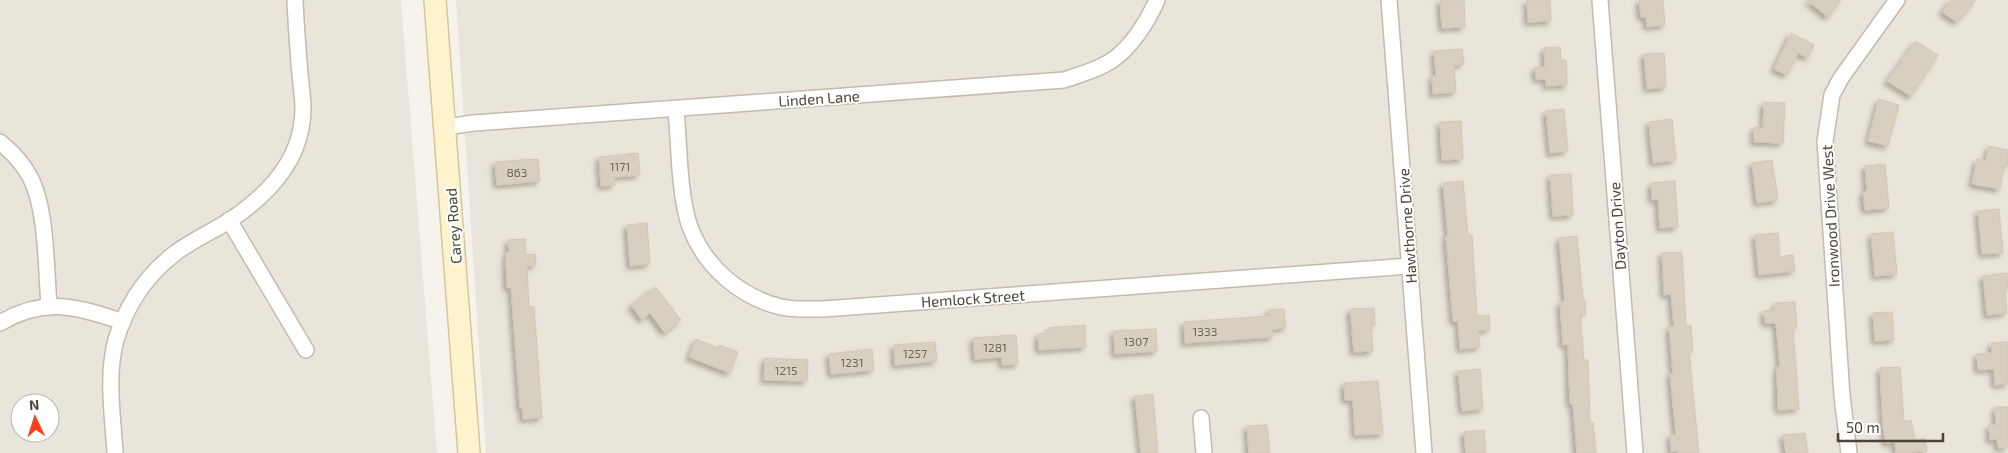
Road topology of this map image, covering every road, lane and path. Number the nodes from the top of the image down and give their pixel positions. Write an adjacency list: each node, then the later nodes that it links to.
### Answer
1 (294, 0): 10 (street)
2 (436, 0): 8 (street, Carey Road)
3 (1157, 0): 7 (street, Linden Lane)
4 (1390, 0): 11 (street, Hawthorne Drive)
5 (1600, 0): 21 (street, Dayton Drive)
6 (1897, 0): 22 (street, Ironwood Drive West)
7 (676, 109): 8 (street, Linden Lane); 11 (street, Hemlock Street)
8 (446, 127): 18 (street, Carey Road)
9 (0, 142): 12 (street)
10 (229, 220): 13 (street); 15 (street)
11 (1410, 266): 20 (street, Hawthorne Drive)
12 (49, 306): 13 (street); 14 (street)
13 (123, 322): 17 (street)
14 (0, 323)
15 (306, 350)
16 (1201, 418): 19 (street)
17 (115, 453)
18 (469, 453)
19 (1204, 453)
20 (1424, 453)
21 (1635, 453)
22 (1849, 453)

